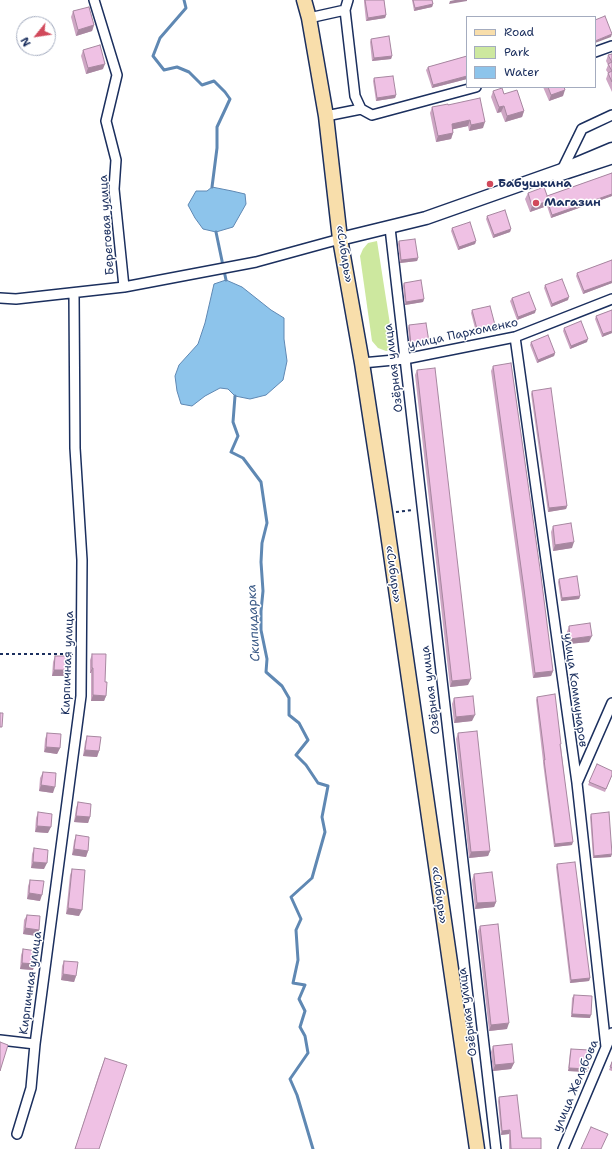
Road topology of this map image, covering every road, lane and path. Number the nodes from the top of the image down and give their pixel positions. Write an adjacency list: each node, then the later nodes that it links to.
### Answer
1 (94, 0): 18 (street, Береговая улица)
2 (304, 0): 5 (main road, «Сибирь»)
3 (348, 0): 4 (street)
4 (345, 10): 5 (street); 9 (street)
5 (309, 18): 11 (main road, «Сибирь»)
6 (612, 46): 7 (street)
7 (596, 52)
8 (472, 88): 9 (street)
9 (361, 109): 11 (street)
10 (612, 115): 14 (street)
11 (326, 116): 17 (main road, «Сибирь»)
12 (612, 149): 14 (street)
13 (612, 159): 15 (street)
14 (562, 170): 15 (street)
15 (518, 186): 16 (street)
16 (390, 228): 17 (street); 23 (street, Озёрная улица)
17 (340, 239): 18 (street); 24 (main road, «Сибирь»)
18 (124, 287): 19 (street)
19 (74, 293): 20 (street); 28 (street, Кирпичная улица)
20 (0, 298)
21 (612, 300): 22 (street, улица Пархоменко)
22 (515, 337): 23 (street, улица Пархоменко); 30 (street, улица Коммунаров)
23 (405, 359): 24 (street, улица Пархоменко); 25 (street, Озёрная улица)
24 (362, 363): 26 (main road, «Сибирь»)
25 (422, 509): 26 (path); 37 (street, Озёрная улица)
26 (384, 513): 36 (main road, «Сибирь»)
27 (0, 654): 28 (path)
28 (81, 654): 33 (street, Кирпичная улица)
29 (612, 703): 30 (street)
30 (577, 784): 34 (street, улица Коммунаров)
31 (612, 1033): 34 (street, улица Желябова)
32 (0, 1040): 33 (street, Кирпичная улица)
33 (35, 1044): 35 (street)
34 (606, 1046): 38 (street, улица Желябова)
35 (17, 1134)
36 (477, 1149)
37 (496, 1149)
38 (563, 1149)

